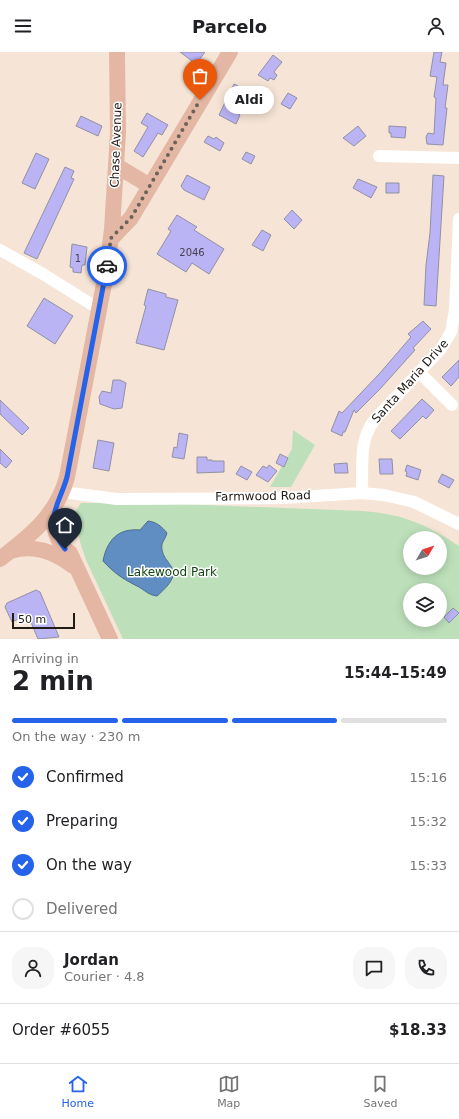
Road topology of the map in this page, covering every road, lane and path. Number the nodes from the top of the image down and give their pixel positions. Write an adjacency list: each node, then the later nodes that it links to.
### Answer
1 (117, 52): 5 (main road, Chase Avenue)
2 (230, 52): 6 (main road)
3 (379, 156): 4 (street)
4 (459, 158)
5 (117, 166): 6 (main road); 8 (main road, Chase Avenue)
6 (150, 186): 8 (main road)
7 (459, 219): 11 (street, Santa Maria Drive)
8 (111, 238): 10 (main road, Chase Avenue)
9 (0, 250): 10 (street)
10 (99, 309): 13 (main road, Chase Avenue)
11 (419, 372): 12 (street); 14 (street, Santa Maria Drive)
12 (452, 405)
13 (62, 492): 14 (street, Farmwood Road); 15 (main road, Chase Avenue)
14 (362, 493): 16 (street, Farmwood Road)
15 (54, 508): 17 (main road, Chase Avenue); 18 (main road)
16 (459, 524)
17 (6, 555): 18 (main road)
18 (80, 575): 19 (main road)
19 (110, 639)

